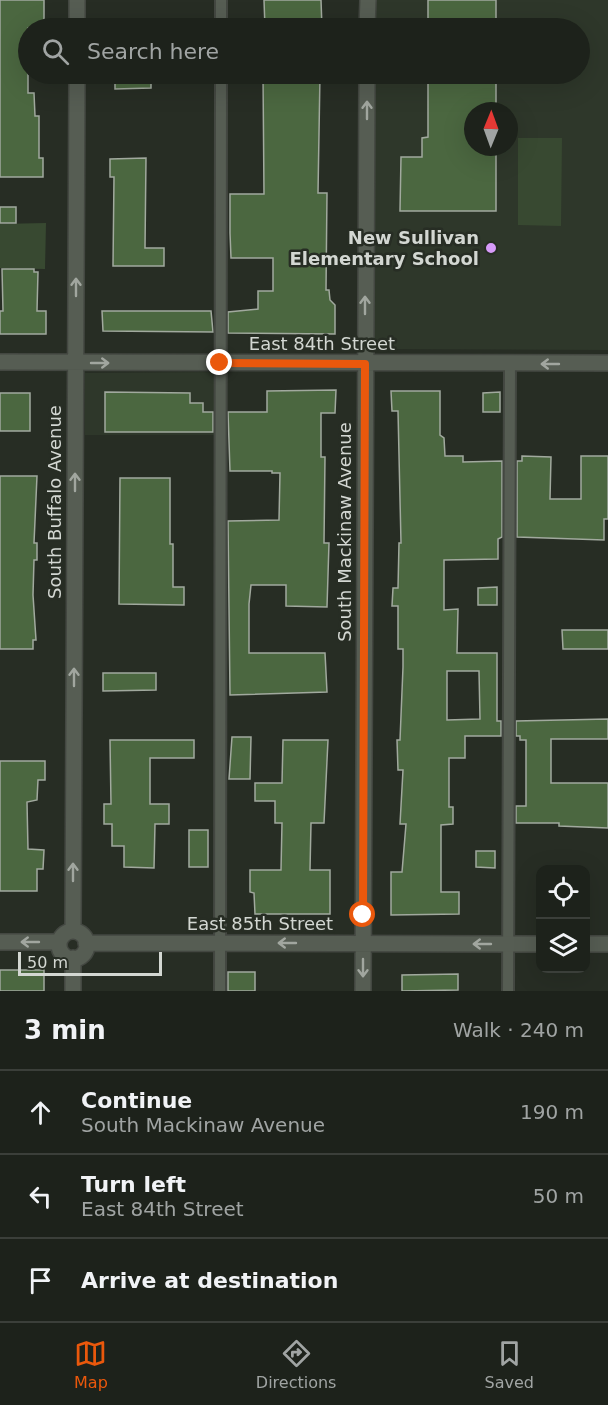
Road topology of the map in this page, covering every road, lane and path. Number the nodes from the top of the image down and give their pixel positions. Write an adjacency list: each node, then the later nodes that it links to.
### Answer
1 (77, 0): 4 (street)
2 (221, 0): 5 (lane)
3 (368, 0): 6 (street)
4 (77, 18)
5 (221, 18)
6 (368, 18)
7 (77, 84): 11 (street, South Buffalo Avenue, one-way to 7)
8 (221, 84): 12 (lane)
9 (367, 84): 14 (street, South Mackinaw Avenue, one-way to 9)
10 (0, 362): 11 (street, East 84th Street)
11 (75, 362): 12 (street, East 84th Street, one-way to 12); 16 (street, South Buffalo Avenue, one-way to 11)
12 (220, 363): 14 (street, East 84th Street); 20 (lane)
13 (608, 363): 15 (street, East 84th Street, one-way to 15)
14 (365, 364): 15 (street, East 84th Street); 21 (street, South Mackinaw Avenue)
15 (510, 364): 22 (lane)
16 (73, 931): 18 (street); 19 (street)
17 (0, 942): 18 (street, one-way to 17)
18 (59, 942): 26 (street)
19 (86, 943): 20 (street, East 85th Street); 26 (street)
20 (220, 943): 21 (street, East 85th Street, one-way to 20); 28 (lane)
21 (363, 944): 22 (street, East 85th Street, one-way to 21); 29 (street, South Mackinaw Avenue, one-way to 29)
22 (508, 944): 23 (street, East 85th Street); 30 (lane)
23 (536, 944)
24 (590, 944): 25 (street)
25 (608, 944)
26 (73, 958): 27 (street)
27 (73, 991)
28 (220, 991)
29 (363, 991)
30 (508, 991)

